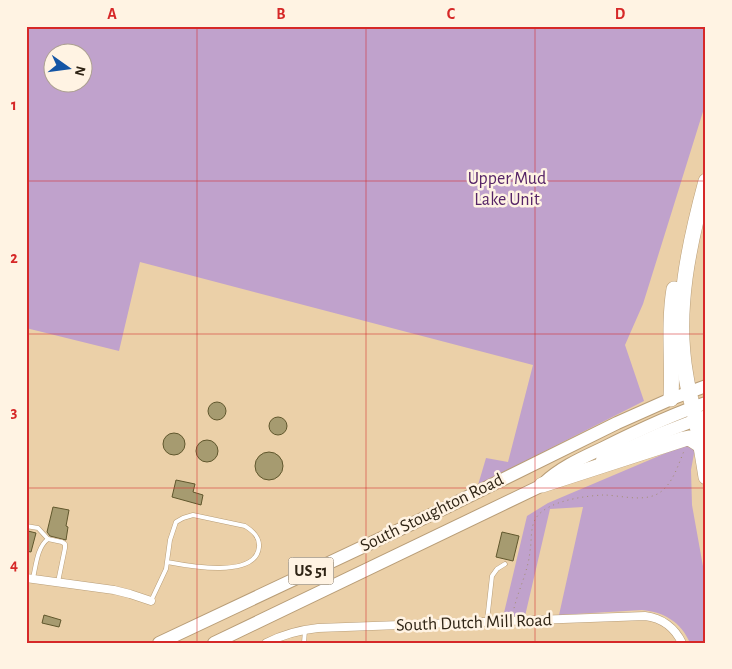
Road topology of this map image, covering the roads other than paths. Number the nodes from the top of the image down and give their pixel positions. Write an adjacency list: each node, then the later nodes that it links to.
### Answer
1 (706, 181): 2 (highway)
2 (699, 206): 4 (highway); 5 (highway)
3 (706, 386): 4 (main road, South Stoughton Road / US 51)
4 (689, 392): 5 (main road, South Stoughton Road / US 51); 6 (highway)
5 (671, 399): 20 (main road, South Stoughton Road / US 51)
6 (700, 412): 7 (highway); 9 (main road, South Stoughton Road)
7 (694, 442): 8 (highway); 9 (highway)
8 (706, 477)
9 (542, 485): 21 (main road, South Stoughton Road / US 51)
10 (26, 526): 11 (lane)
11 (48, 539): 14 (lane); 15 (lane)
12 (167, 562): 12 (lane); 16 (lane)
13 (505, 564): 17 (lane)
14 (30, 578): 15 (street)
15 (58, 582): 16 (street)
16 (151, 601)
17 (486, 623): 18 (street, South Dutch Mill Road); 19 (street, South Dutch Mill Road)
18 (305, 630): 22 (street, South Dutch Mill Road); 23 (lane)
19 (680, 639)
20 (159, 643)
21 (214, 643)
22 (266, 643)
23 (304, 643)

